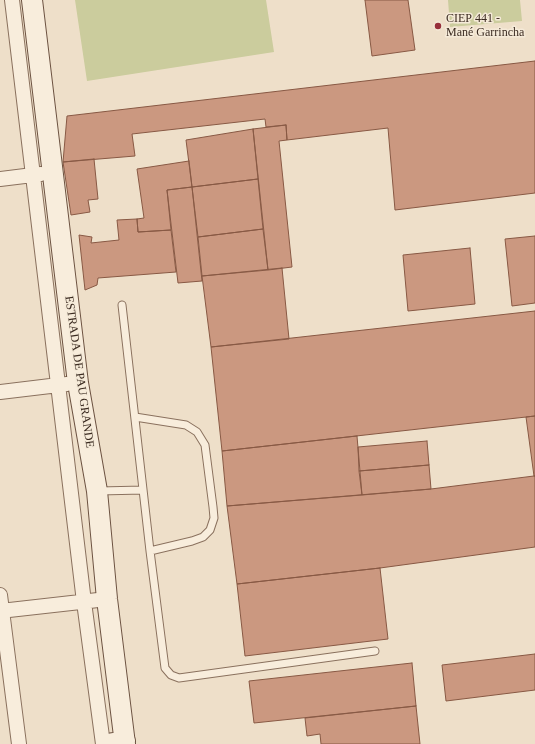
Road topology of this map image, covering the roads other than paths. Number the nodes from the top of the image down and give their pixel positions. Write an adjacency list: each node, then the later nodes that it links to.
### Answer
1 (12, 0): 4 (street, ESTRADA DE PAU GRANDE)
2 (32, 0): 3 (street, ESTRADA DE PAU GRANDE)
3 (53, 173): 4 (street); 7 (street, ESTRADA DE PAU GRANDE)
4 (33, 174): 5 (street); 8 (street, ESTRADA DE PAU GRANDE)
5 (0, 179)
6 (122, 305): 10 (lane)
7 (78, 383): 8 (street); 12 (street, ESTRADA DE PAU GRANDE)
8 (58, 385): 9 (street); 16 (street, ESTRADA DE PAU GRANDE)
9 (0, 392)
10 (135, 417): 11 (lane); 13 (lane)
11 (143, 490): 12 (lane); 13 (lane)
12 (97, 491): 15 (street, ESTRADA DE PAU GRANDE)
13 (150, 551): 18 (lane)
14 (0, 595): 17 (street)
15 (107, 599): 16 (street); 19 (street, ESTRADA DE PAU GRANDE)
16 (84, 602): 17 (street); 21 (street, ESTRADA DE PAU GRANDE)
17 (1, 611): 20 (street)
18 (375, 651)
19 (119, 743)
20 (19, 744)
21 (103, 744)

